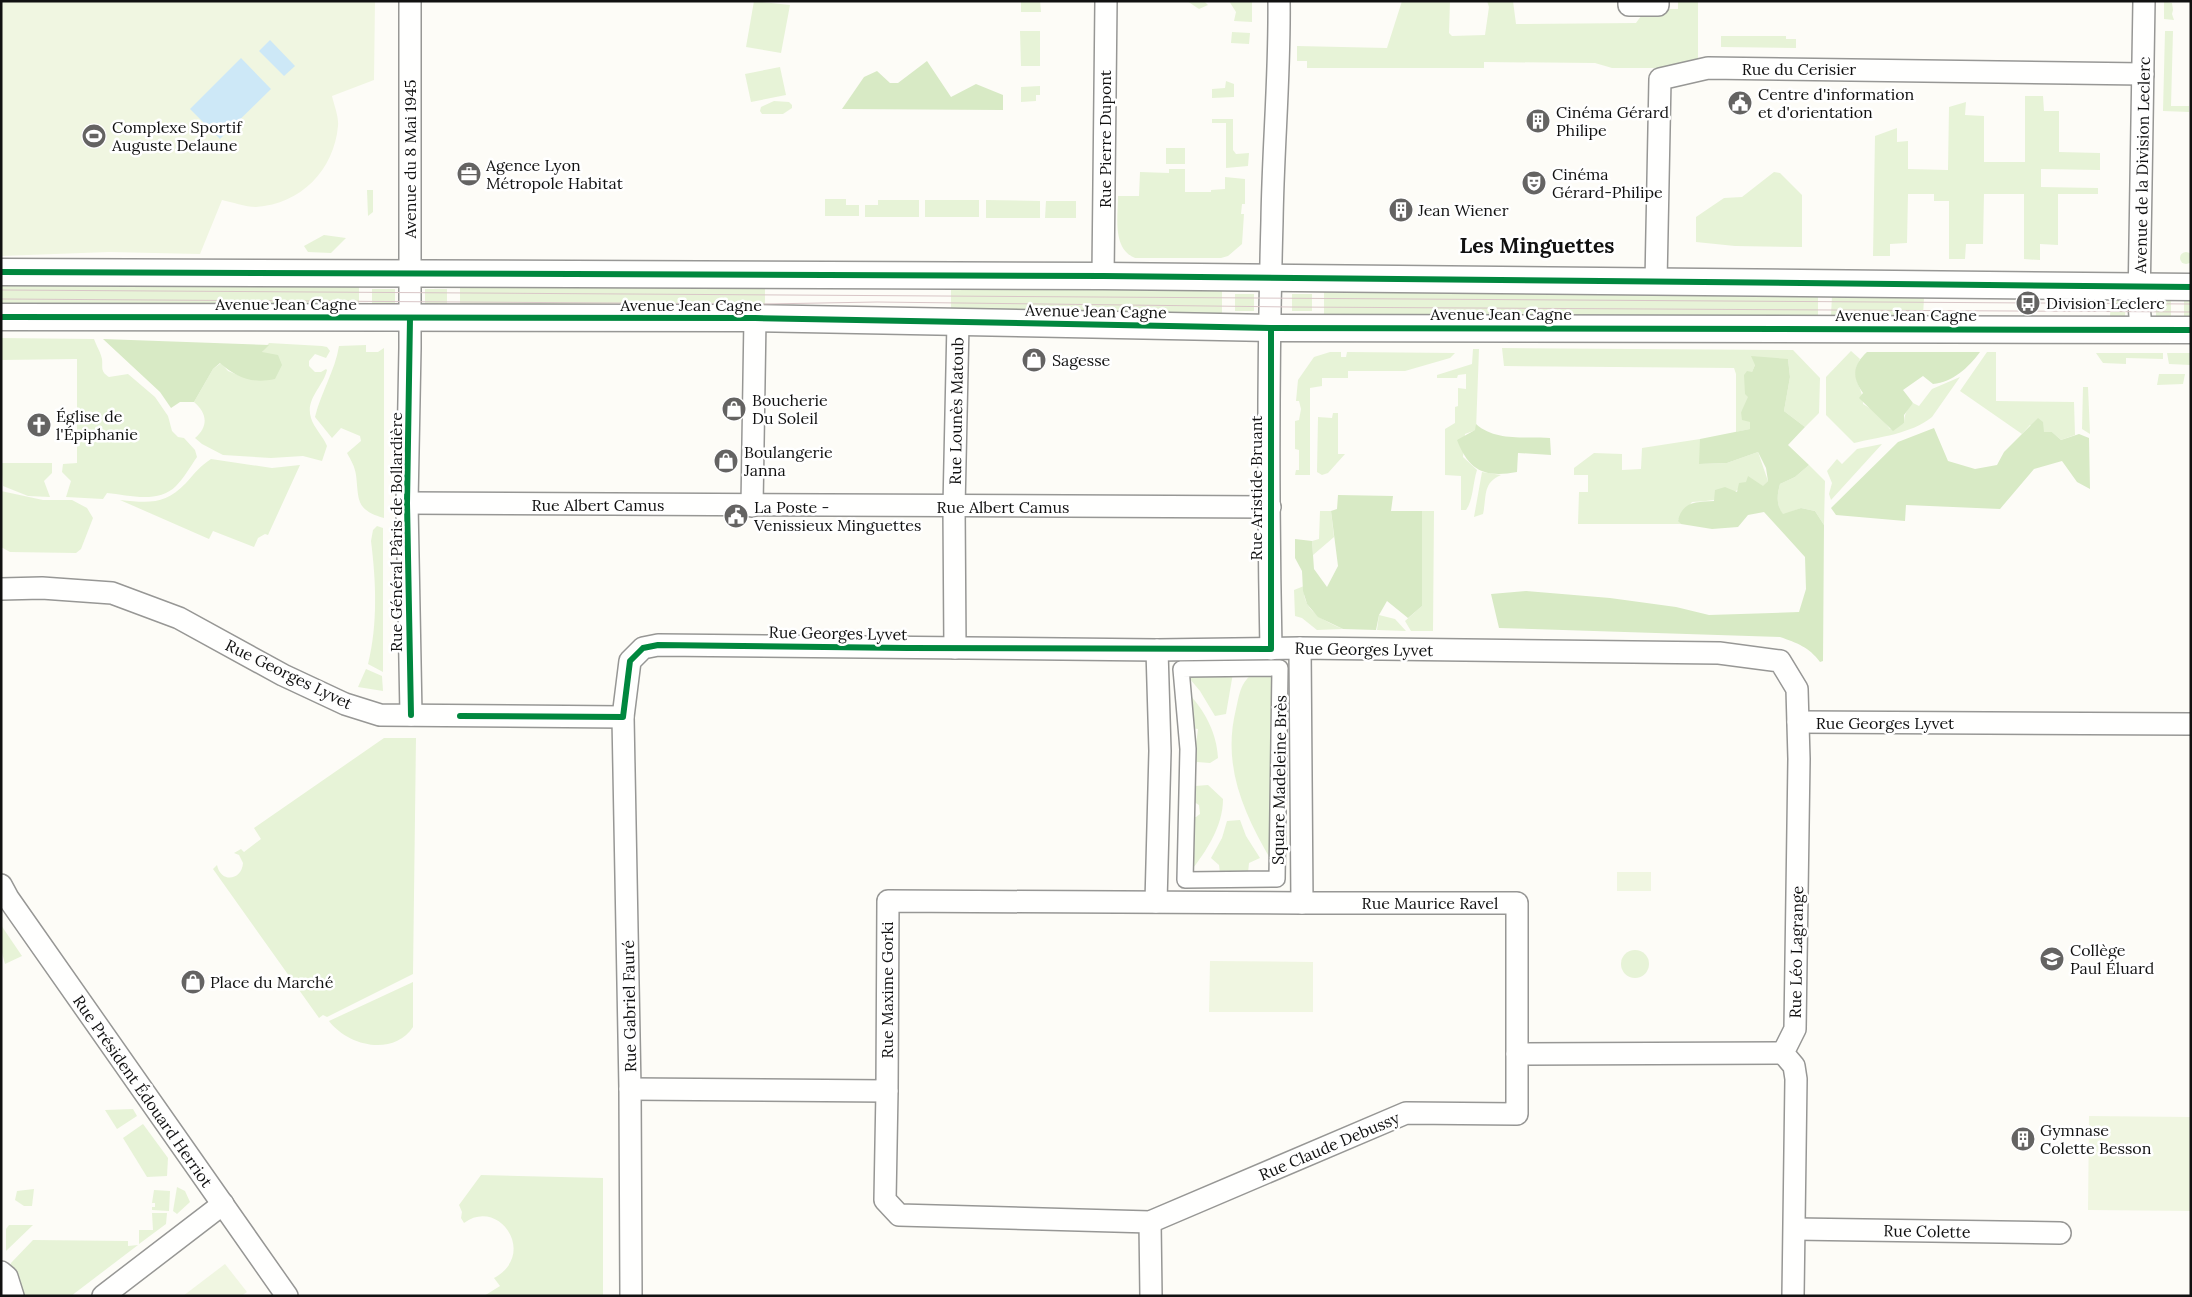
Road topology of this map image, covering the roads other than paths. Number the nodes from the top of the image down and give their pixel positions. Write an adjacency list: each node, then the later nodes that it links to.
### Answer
1 (410, 1): 9 (street, Avenue du 8 Mai 1945)
2 (1106, 1): 10 (street, Rue Pierre Dupont)
3 (1279, 1): 11 (street, Rue Aristide Bruant)
4 (1629, 1): 5 (street)
5 (1658, 1)
6 (2144, 1): 7 (street, Avenue de la Division Leclerc)
7 (2144, 74): 12 (street, Rue du Cerisier); 14 (street, Avenue de la Division Leclerc)
8 (1, 272): 9 (street, Avenue Jean Cagne)
9 (410, 273): 10 (street, Avenue Jean Cagne); 16 (street, Avenue du 8 Mai 1945)
10 (1103, 276): 11 (street, Avenue Jean Cagne)
11 (1272, 278): 12 (street, Avenue Jean Cagne); 19 (street, Rue Aristide Bruant)
12 (1656, 282): 14 (street, Avenue Jean Cagne)
13 (2191, 287): 14 (street, Avenue Jean Cagne)
14 (2140, 288): 20 (street, Avenue de la Division Leclerc)
15 (1, 317): 16 (street, Avenue Jean Cagne)
16 (410, 318): 17 (street, Avenue Jean Cagne); 22 (street, Rue Général Pâris de Bollardière)
17 (756, 318): 18 (street, Avenue Jean Cagne); 23 (street)
18 (958, 324): 19 (street, Avenue Jean Cagne); 24 (street, Rue Lounès Matoub)
19 (1271, 328): 20 (street, Avenue Jean Cagne); 25 (street, Rue Aristide Bruant)
20 (2141, 329): 21 (street, Avenue Jean Cagne)
21 (2191, 330)
22 (407, 503): 23 (street, Rue Albert Camus); 32 (street, Rue Général Pâris de Bollardière)
23 (752, 506): 24 (street, Rue Albert Camus)
24 (954, 507): 25 (street, Rue Albert Camus); 27 (street, Rue Lounès Matoub)
25 (1270, 507): 29 (street, Rue Aristide Bruant)
26 (1, 589): 32 (street, Rue Georges Lyvet)
27 (955, 648): 30 (street, Rue Georges Lyvet); 33 (street, Rue Georges Lyvet)
28 (1300, 648): 29 (street, Rue Georges Lyvet); 34 (street, Rue Georges Lyvet); 38 (street)
29 (1271, 649): 30 (street, Rue Georges Lyvet)
30 (1156, 650): 37 (street)
31 (1280, 668): 31 (street, Square Madeleine Brès)
32 (411, 715): 33 (street, Rue Georges Lyvet)
33 (623, 717): 41 (street, Rue Gabriel Fauré)
34 (1798, 722): 35 (street, Rue Georges Lyvet); 39 (street, Rue Léo Lagrange)
35 (2191, 724)
36 (1, 885): 43 (street, Rue Président Édouard Herriot)
37 (1156, 902): 38 (street, Rue Maxime Gorki); 42 (street, Rue Maxime Gorki)
38 (1302, 903): 40 (street, Rue Maurice Ravel)
39 (1783, 1052): 40 (street); 45 (street)
40 (1517, 1054): 44 (street, Rue Claude Debussy)
41 (630, 1088): 42 (street); 51 (street, Rue Gabriel Fauré)
42 (886, 1091): 44 (street, Rue Claude Debussy)
43 (223, 1204): 49 (street); 50 (street, Rue Président Édouard Herriot)
44 (1150, 1222): 52 (street)
45 (1795, 1229): 46 (street, Rue Colette); 53 (street)
46 (2060, 1233)
47 (1, 1272): 48 (street)
48 (13, 1296)
49 (103, 1296)
50 (287, 1296)
51 (631, 1296)
52 (1151, 1296)
53 (1793, 1296)

